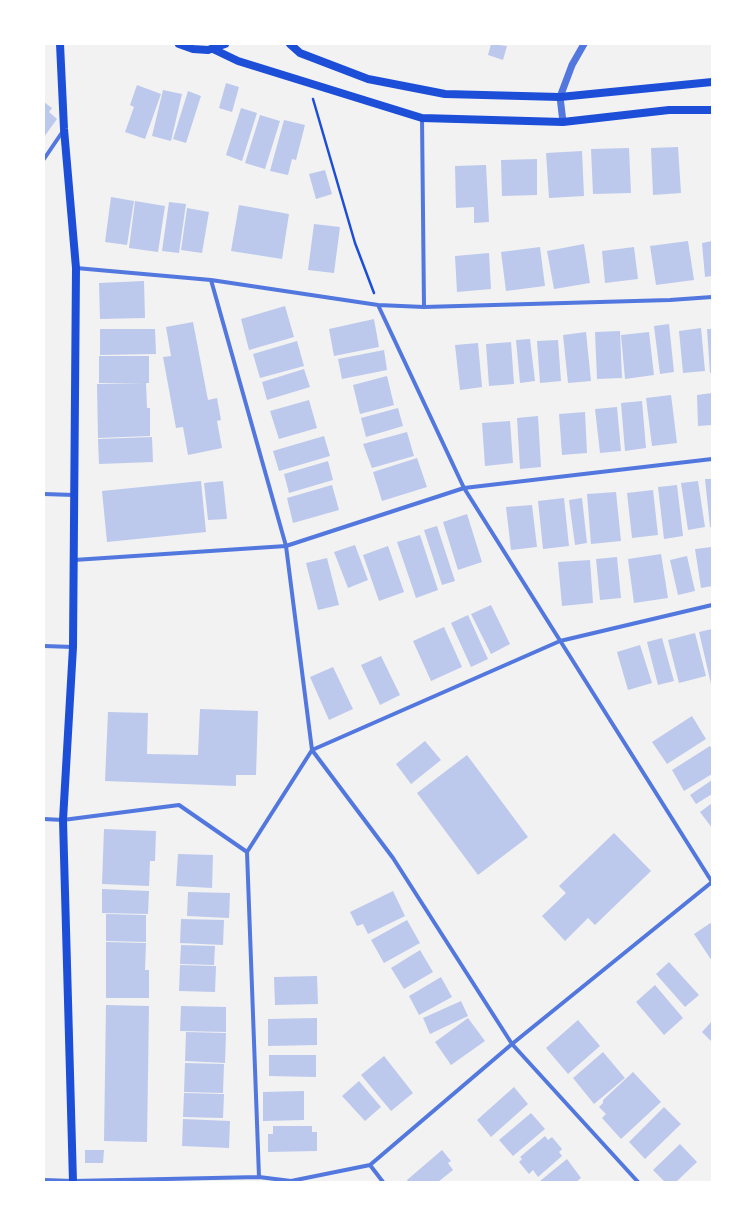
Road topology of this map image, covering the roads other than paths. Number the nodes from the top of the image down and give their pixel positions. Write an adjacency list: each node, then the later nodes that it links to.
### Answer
1 (60, 44): 12 (main road)
2 (179, 44): 6 (main road)
3 (225, 44): 6 (main road)
4 (290, 44): 8 (main road)
5 (584, 44): 8 (street)
6 (213, 48): 10 (main road)
7 (712, 82): 8 (main road)
8 (560, 97): 11 (street)
9 (712, 110): 11 (main road)
10 (422, 118): 11 (main road); 18 (street)
11 (563, 122)
12 (64, 129): 13 (street); 14 (main road)
13 (44, 158)
14 (76, 268): 15 (street); 22 (main road)
15 (211, 280): 17 (street); 23 (street)
16 (712, 296): 18 (street)
17 (378, 305): 18 (street); 20 (street)
18 (424, 307)
19 (712, 459): 20 (street)
20 (464, 488): 23 (street); 26 (street)
21 (44, 494): 22 (street)
22 (74, 495): 24 (main road)
23 (286, 546): 24 (street); 29 (street)
24 (73, 560): 28 (main road)
25 (712, 605): 26 (street)
26 (560, 641): 29 (street); 33 (street)
27 (44, 646): 28 (street)
28 (73, 647): 31 (main road)
29 (312, 750): 32 (street); 34 (street)
30 (44, 819): 31 (street)
31 (63, 820): 32 (street); 39 (main road)
32 (247, 852): 36 (street)
33 (712, 882): 34 (street)
34 (512, 1044): 35 (street); 41 (street)
35 (370, 1165): 38 (street); 40 (street)
36 (259, 1177): 38 (street); 39 (street)
37 (44, 1180): 39 (street)
38 (291, 1181)
39 (73, 1182)
40 (383, 1182)
41 (638, 1182)

